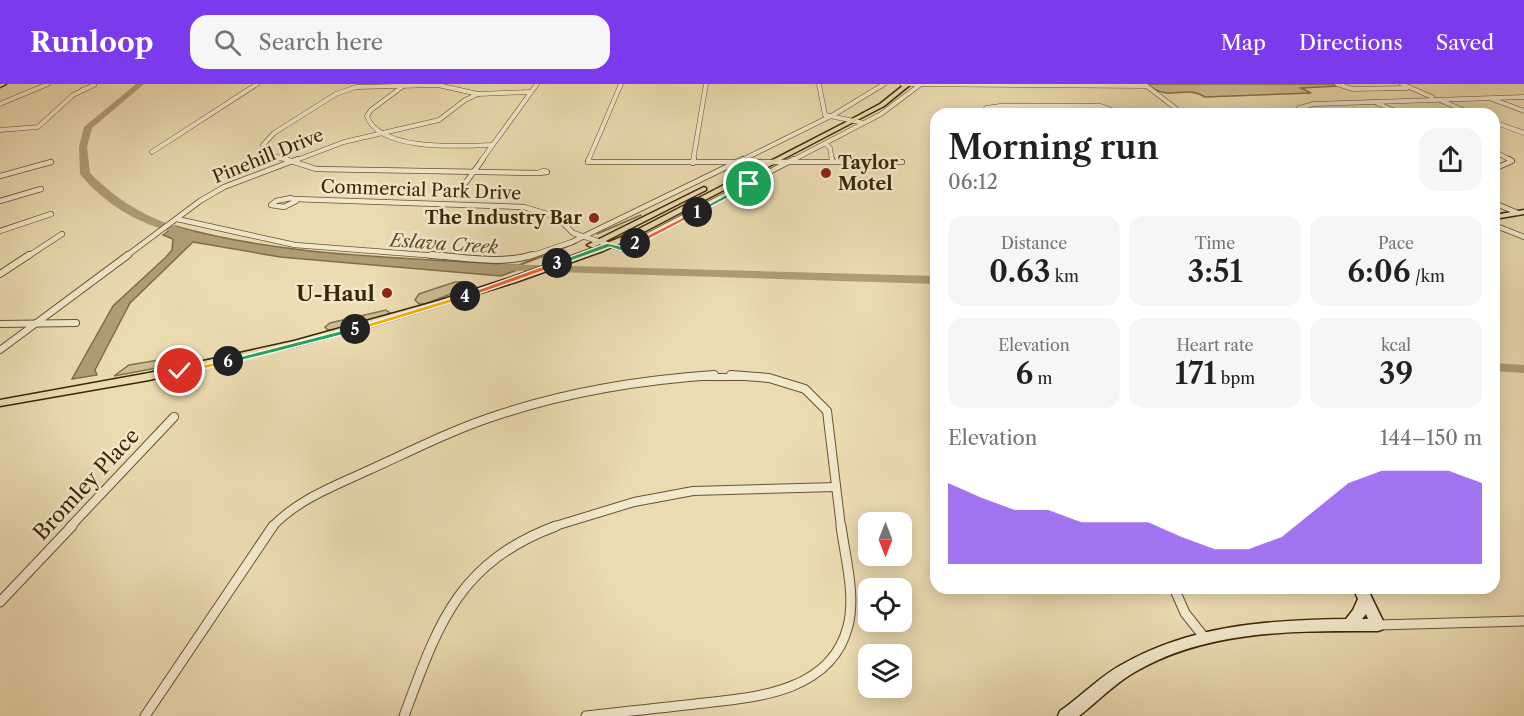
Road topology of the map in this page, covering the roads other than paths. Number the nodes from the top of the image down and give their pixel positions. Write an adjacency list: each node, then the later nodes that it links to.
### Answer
1 (48, 84): 25 (street)
2 (257, 84): 45 (street)
3 (406, 84): 16 (street); 20 (street); 41 (street)
4 (537, 84): 19 (street)
5 (621, 84): 53 (street)
6 (706, 84): 53 (street)
7 (819, 84): 33 (street)
8 (884, 84): 33 (street)
9 (900, 84): 10 (street); 34 (main road)
10 (907, 84): 13 (street); 35 (main road)
11 (1337, 84): 17 (street)
12 (1402, 84): 17 (street)
13 (921, 85): 14 (street); 36 (street, Commercial Park Drive)
14 (1053, 85): 15 (street)
15 (1145, 85): 28 (street)
16 (362, 86): 48 (street)
17 (1409, 88): 23 (street)
18 (82, 90): 40 (street)
19 (531, 92): 20 (street); 44 (street)
20 (478, 94): 41 (street, Pinehill Drive)
21 (1524, 97): 22 (street)
22 (1490, 98): 23 (street); 32 (street)
23 (1438, 99): 24 (street); 31 (street)
24 (1374, 102): 29 (street); 30 (street)
25 (0, 104)
26 (986, 108): 27 (street)
27 (1108, 108)
28 (1174, 108)
29 (1299, 108)
30 (1388, 108)
31 (1459, 108)
32 (1522, 111)
33 (830, 116): 34 (street); 54 (street)
34 (841, 119): 35 (street); 55 (main road)
35 (852, 121): 36 (street); 49 (main road)
36 (864, 123): 43 (street, Commercial Park Drive)
37 (1500, 124): 38 (street)
38 (1512, 129): 39 (street); 42 (street)
39 (1524, 129)
40 (0, 130)
41 (384, 133): 44 (street); 48 (street, Pinehill Drive)
42 (1524, 133)
43 (826, 144): 50 (street, Commercial Park Drive); 51 (street)
44 (492, 145): 57 (street)
45 (152, 152)
46 (1500, 154): 56 (street)
47 (51, 162): 59 (street)
48 (290, 162): 57 (street); 68 (street, Pinehill Drive)
49 (771, 162): 50 (street); 55 (street); 75 (main road)
50 (790, 162): 51 (street); 75 (street, Commercial Park Drive)
51 (832, 162): 52 (street)
52 (902, 162)
53 (693, 163): 54 (street)
54 (736, 163): 55 (street); 72 (street)
55 (756, 163): 74 (main road)
56 (1500, 167)
57 (475, 170): 58 (street); 60 (street)
58 (538, 173)
59 (0, 176)
60 (465, 185)
61 (41, 189): 63 (street)
62 (294, 199): 72 (street, Commercial Park Drive)
63 (0, 201)
64 (1500, 205): 65 (street)
65 (1521, 212): 67 (street)
66 (51, 214): 70 (street)
67 (1500, 216)
68 (175, 221): 72 (street); 80 (street, Pinehill Drive)
69 (1500, 227): 73 (street)
70 (0, 231)
71 (62, 234): 77 (street)
72 (584, 236): 74 (street, Commercial Park Drive)
73 (1524, 237)
74 (599, 241): 75 (street, Commercial Park Drive); 76 (main road)
75 (610, 244): 76 (main road)
76 (560, 262): 82 (main road)
77 (0, 274)
78 (76, 323): 80 (street)
79 (0, 324): 80 (street)
80 (35, 324): 81 (street, Pinehill Drive)
81 (0, 350)
82 (0, 403)
83 (174, 417): 87 (street, Bromley Place)
84 (836, 487): 93 (street); 94 (street); 95 (street)
85 (1177, 594): 91 (street)
86 (1363, 594): 89 (street); 90 (street)
87 (0, 602)
88 (1524, 621): 89 (street)
89 (1378, 625): 90 (street)
90 (1349, 626): 91 (street)
91 (1204, 637): 92 (street)
92 (1070, 715)
93 (145, 716)
94 (404, 716)
95 (586, 716)

